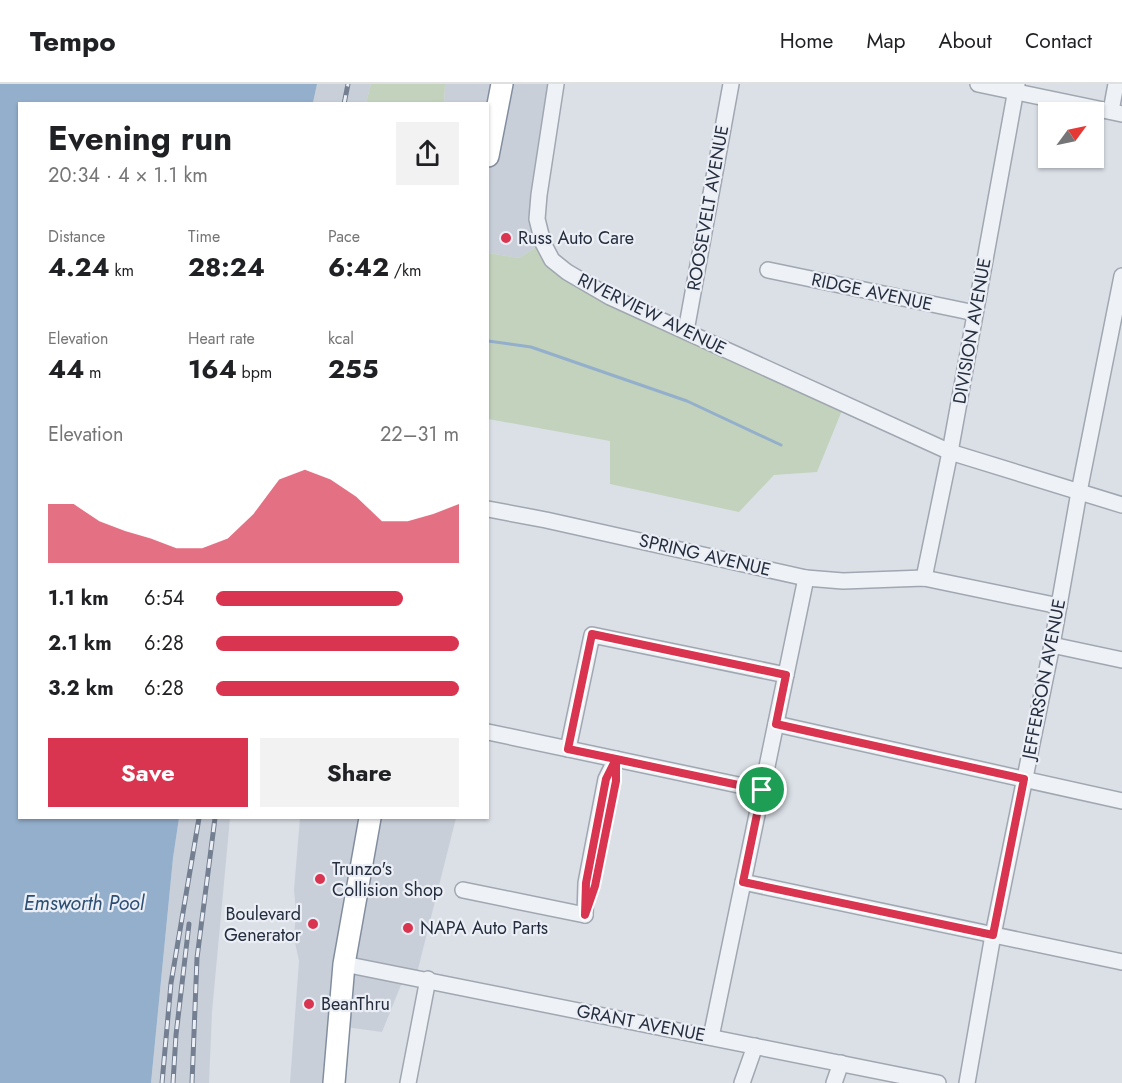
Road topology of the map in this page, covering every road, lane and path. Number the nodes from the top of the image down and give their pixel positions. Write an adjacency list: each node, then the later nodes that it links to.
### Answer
1 (502, 84): 8 (highway)
2 (556, 84): 13 (street, RIVERVIEW AVENUE)
3 (731, 84): 13 (street, ROOSEVELT AVENUE)
4 (978, 84): 6 (street)
5 (1116, 84): 7 (street)
6 (1017, 88): 7 (street); 12 (street, DIVISION AVENUE)
7 (1117, 113)
8 (489, 151)
9 (768, 270): 12 (street, RIDGE AVENUE)
10 (1122, 276): 11 (street, JEFFERSON AVENUE)
11 (1119, 306): 15 (street, JEFFERSON AVENUE)
12 (975, 314): 14 (street, DIVISION AVENUE)
13 (686, 331): 14 (street, RIVERVIEW AVENUE)
14 (950, 452): 15 (street, RIVERVIEW AVENUE); 19 (street, DIVISION AVENUE)
15 (1079, 492): 16 (street, RIVERVIEW AVENUE); 20 (street, JEFFERSON AVENUE)
16 (1122, 505)
17 (489, 509): 18 (street, SPRING AVENUE)
18 (806, 578): 19 (street, SPRING AVENUE); 23 (street)
19 (924, 578): 20 (street, SPRING AVENUE)
20 (1059, 606): 21 (street, JEFFERSON AVENUE)
21 (1052, 645): 22 (street); 28 (street, JEFFERSON AVENUE)
22 (1122, 660)
23 (786, 675): 24 (street); 26 (street)
24 (776, 724): 28 (street); 29 (street)
25 (489, 732): 26 (street)
26 (568, 749): 27 (street)
27 (616, 759): 29 (street); 33 (street)
28 (1024, 779): 30 (street); 34 (street, JEFFERSON AVENUE)
29 (762, 790): 32 (street)
30 (1122, 801)
31 (370, 819): 36 (highway)
32 (743, 882): 34 (street); 38 (street)
33 (463, 890)
34 (993, 935): 35 (street); 46 (street, JEFFERSON AVENUE)
35 (1122, 962)
36 (344, 964): 37 (street, GRANT AVENUE); 41 (highway)
37 (428, 979): 38 (street, GRANT AVENUE); 42 (street)
38 (711, 1037): 39 (street, GRANT AVENUE)
39 (755, 1046): 40 (street, GRANT AVENUE); 43 (street)
40 (841, 1063): 44 (street); 45 (street, GRANT AVENUE)
41 (334, 1083)
42 (408, 1083)
43 (742, 1083)
44 (834, 1083)
45 (938, 1083)
46 (967, 1083)

